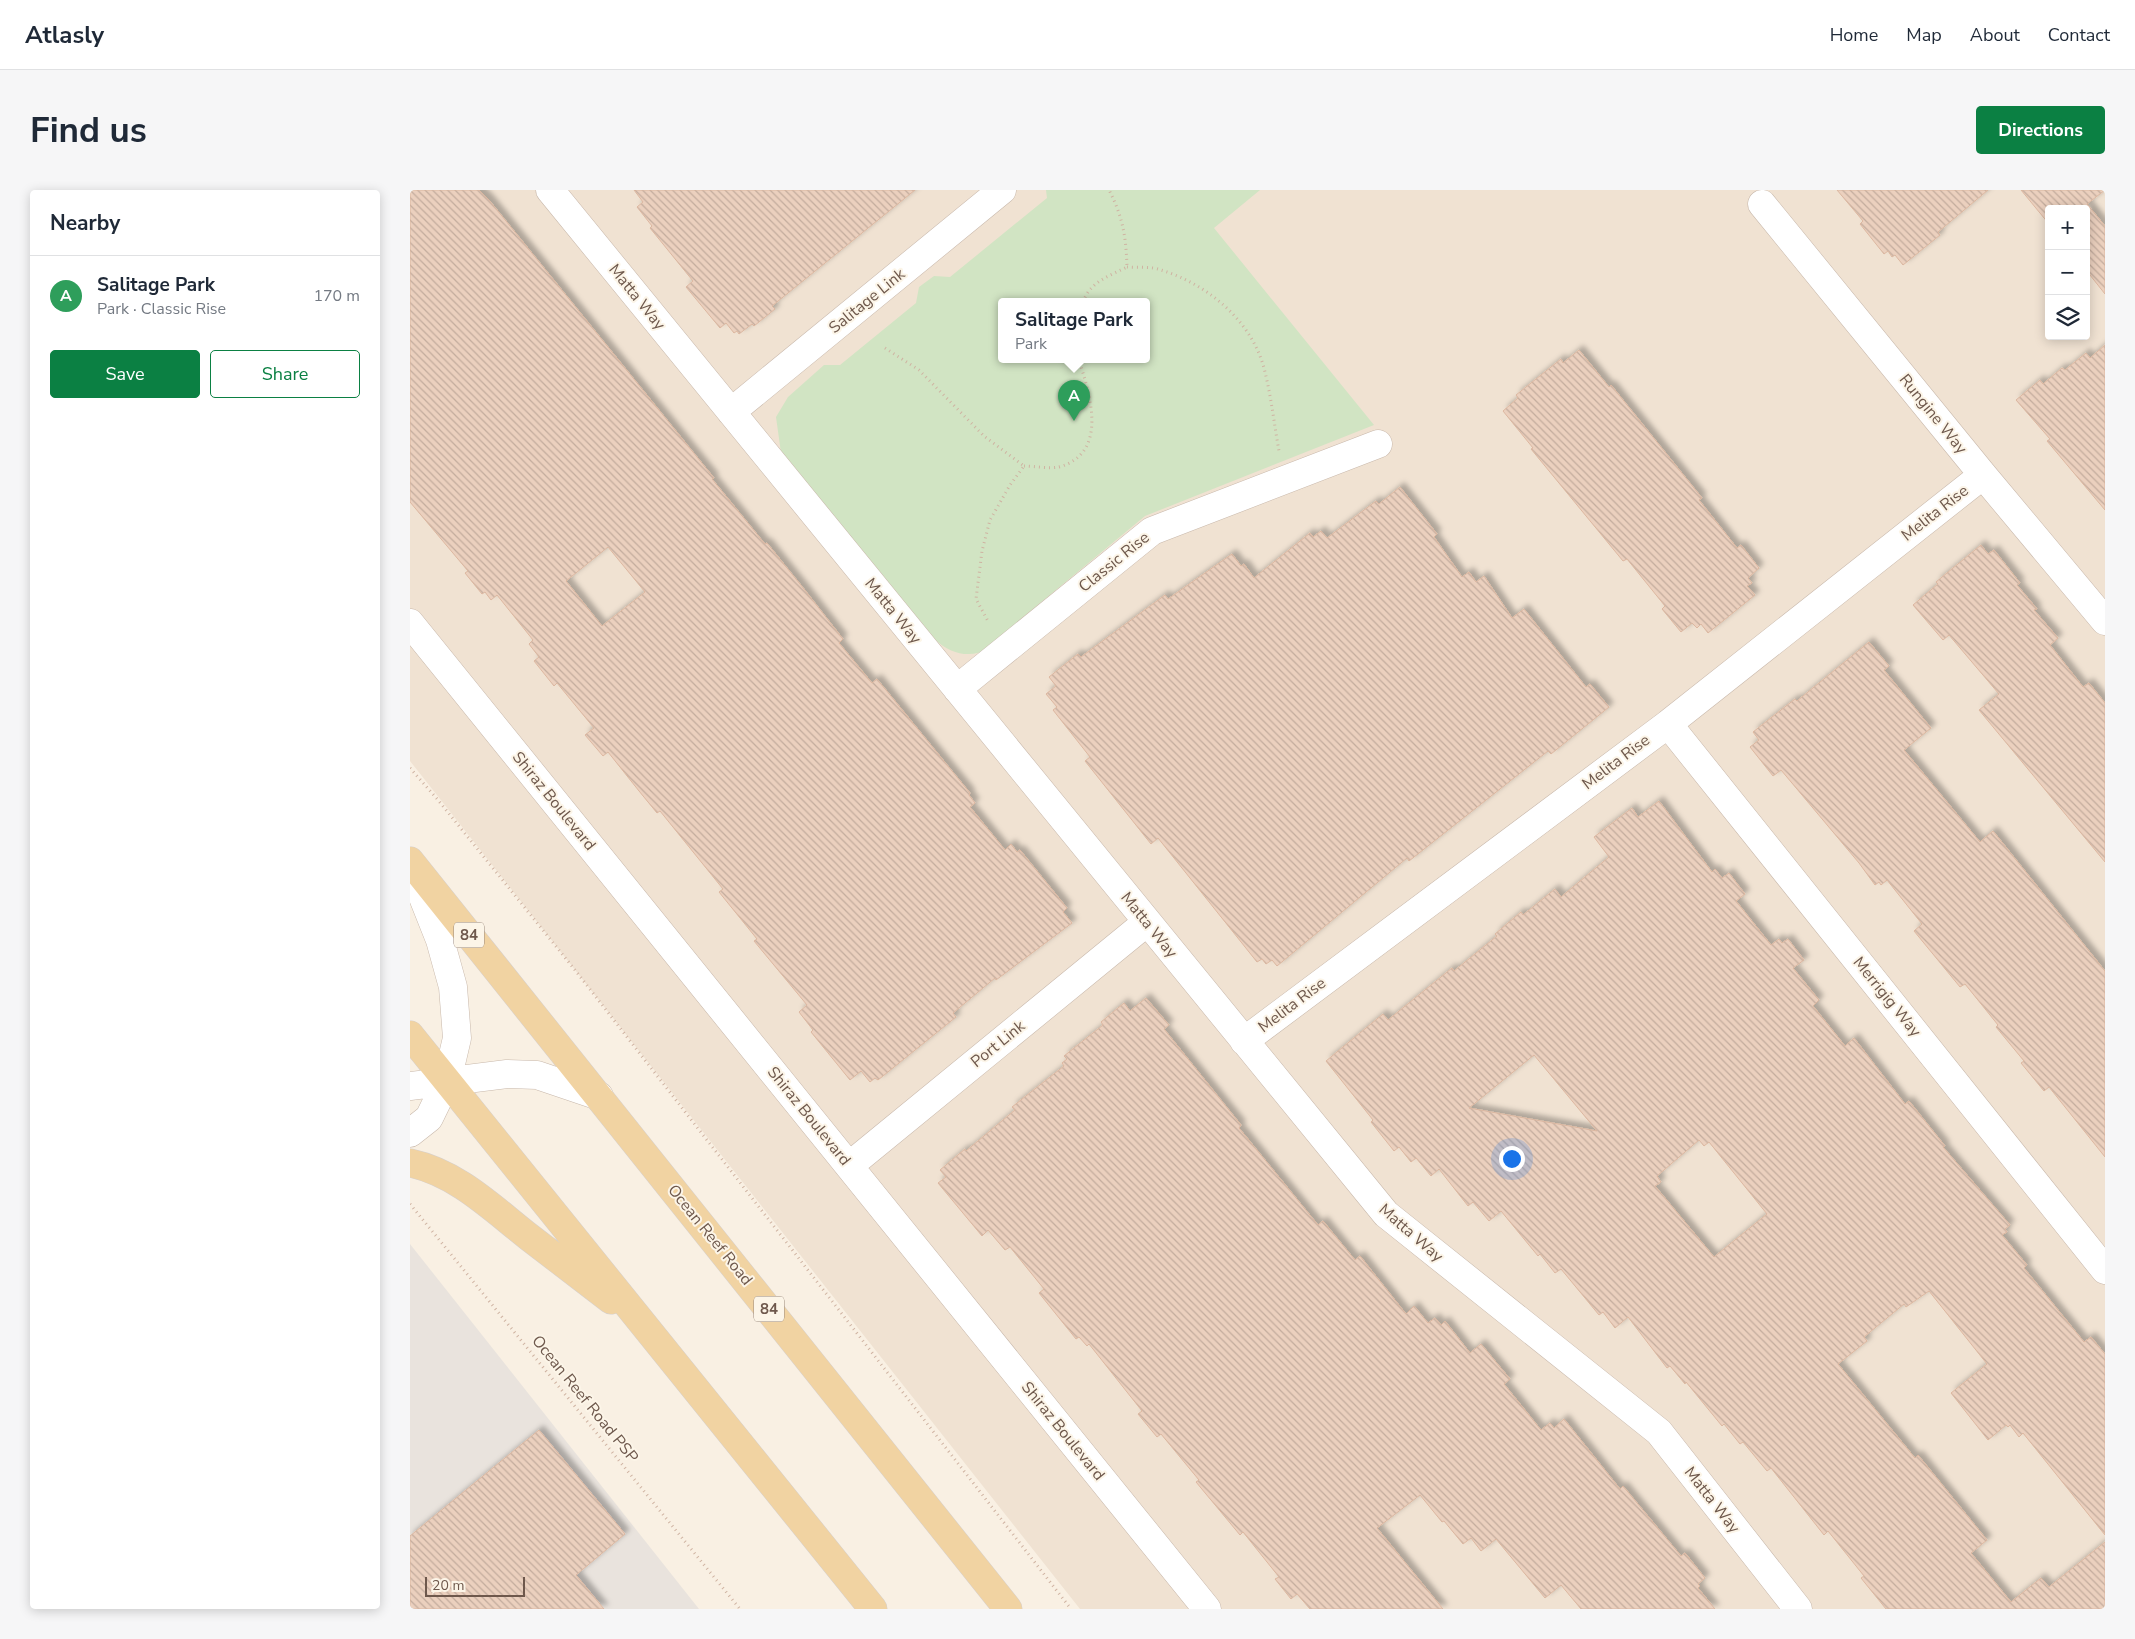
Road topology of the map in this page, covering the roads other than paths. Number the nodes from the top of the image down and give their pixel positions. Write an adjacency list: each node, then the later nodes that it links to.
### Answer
1 (550, 190): 4 (street, Matta Way)
2 (1002, 190): 4 (street, Salitage Link)
3 (1762, 204): 6 (street, Rungine Way)
4 (731, 412): 9 (street, Matta Way)
5 (1378, 444): 9 (street, Classic Rise)
6 (1983, 476): 7 (street, Rungine Way); 10 (street, Melita Rise)
7 (2105, 621)
8 (410, 623): 21 (street, Shiraz Boulevard)
9 (957, 689): 13 (street, Matta Way)
10 (1668, 724): 15 (street, Melita Rise); 22 (street, Merrigig Way)
11 (410, 861): 18 (main road, Ocean Reef Road / 84)
12 (410, 866): 16 (street)
13 (1147, 922): 15 (street, Matta Way); 21 (street, Port Link)
14 (410, 1035): 16 (main road)
15 (1244, 1041): 27 (street, Matta Way)
16 (447, 1081): 17 (street); 18 (street); 19 (street); 23 (main road)
17 (410, 1086)
18 (599, 1096): 25 (main road, Ocean Reef Road / 84)
19 (410, 1133)
20 (410, 1163): 23 (main road)
21 (849, 1166): 26 (street, Shiraz Boulevard)
22 (2105, 1270)
23 (646, 1327): 24 (main road)
24 (873, 1609)
25 (1008, 1609)
26 (1207, 1609)
27 (1798, 1609)

